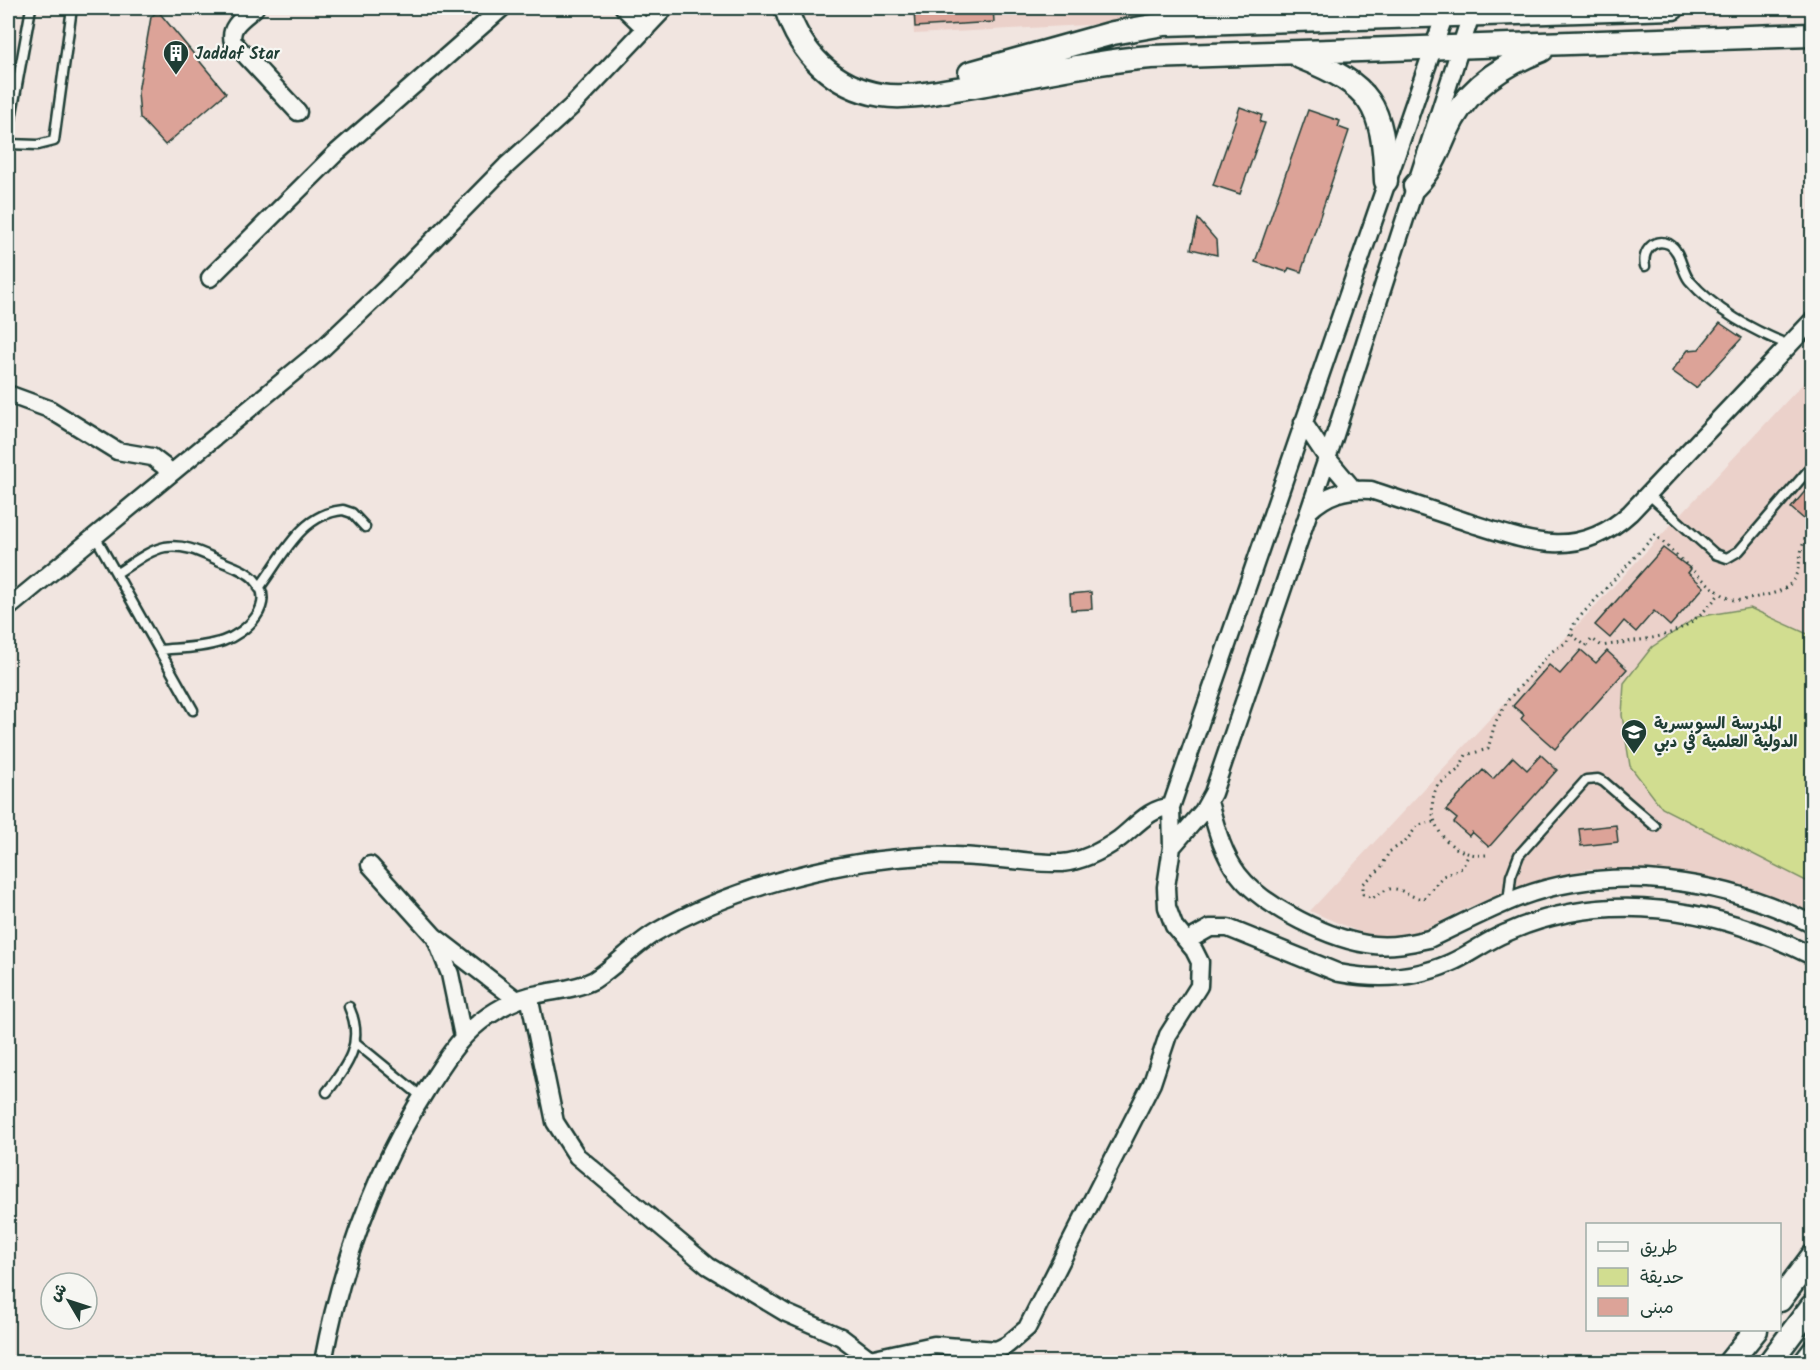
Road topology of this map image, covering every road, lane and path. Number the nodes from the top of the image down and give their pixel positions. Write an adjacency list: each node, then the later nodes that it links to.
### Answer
1 (31, 8): 19 (lane)
2 (72, 8): 20 (lane)
3 (255, 8): 18 (street)
4 (624, 8): 12 (street)
5 (665, 8): 12 (street)
6 (786, 8): 17 (street)
7 (797, 8): 11 (street)
8 (1673, 8): 10 (street)
9 (493, 10): 24 (street)
10 (1471, 15): 11 (street); 15 (street)
11 (1444, 17): 16 (street)
12 (646, 29): 32 (street)
13 (1812, 35): 14 (street)
14 (1558, 44): 15 (street); 22 (street)
15 (1460, 48): 16 (street); 22 (street)
16 (1432, 49): 17 (street); 21 (street)
17 (1293, 54): 21 (street)
18 (298, 112)
19 (8, 135)
20 (8, 144)
21 (1386, 181): 28 (street)
22 (1415, 186): 29 (street)
23 (1645, 266): 26 (lane)
24 (210, 278)
25 (1812, 321): 26 (street)
26 (1790, 345): 34 (street)
27 (8, 394): 32 (street)
28 (1303, 422): 30 (street); 47 (street)
29 (1334, 438): 30 (street); 33 (street)
30 (1327, 458): 33 (street); 35 (street)
31 (1812, 466): 34 (lane)
32 (168, 475): 38 (street)
33 (1362, 490): 34 (street); 35 (street)
34 (1648, 494)
35 (1309, 512): 46 (street)
36 (365, 527): 40 (lane)
37 (1812, 527): 41 (path)
38 (95, 535): 39 (lane); 42 (street)
39 (117, 573): 40 (lane); 44 (lane)
40 (259, 588): 44 (lane)
41 (1720, 593): 43 (path); 43 (path)
42 (8, 608)
43 (1572, 634): 48 (path)
44 (159, 650): 45 (lane)
45 (193, 710)
46 (1209, 802): 50 (street); 54 (street)
47 (1171, 807): 50 (street); 59 (street)
48 (1434, 822): 51 (path); 51 (path)
49 (1654, 826): 54 (lane)
50 (1172, 847): 57 (street)
51 (1469, 854): 52 (path)
52 (1486, 855)
53 (370, 865): 56 (street)
54 (1508, 903): 55 (street)
55 (1812, 924)
56 (434, 936): 59 (street); 61 (street)
57 (1187, 941): 58 (street); 70 (street)
58 (1812, 956)
59 (523, 998): 61 (street); 70 (street)
60 (349, 1007): 62 (lane)
61 (463, 1036): 64 (street)
62 (356, 1043): 63 (lane); 64 (lane)
63 (327, 1092)
64 (422, 1097): 71 (street)
65 (1812, 1257): 66 (street)
66 (1781, 1296)
67 (1812, 1306): 73 (street)
68 (1754, 1331): 72 (street)
69 (1812, 1342): 74 (lane)
70 (863, 1361)
71 (323, 1362)
72 (1730, 1362)
73 (1770, 1362)
74 (1797, 1362)

